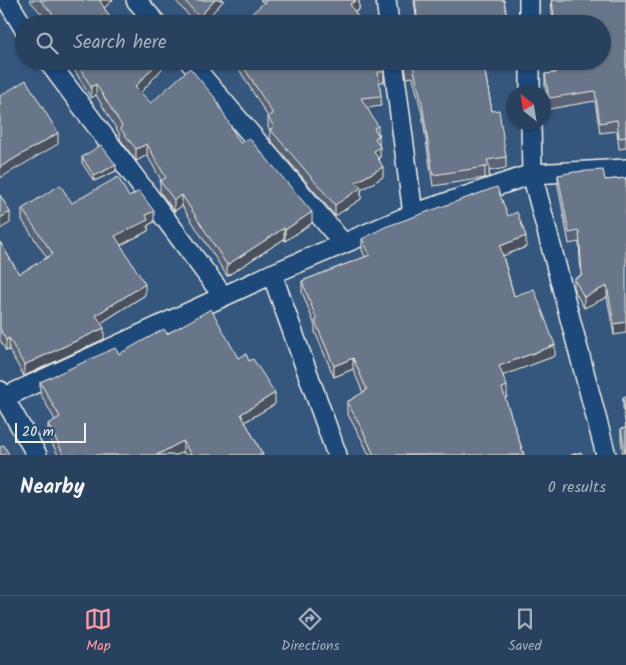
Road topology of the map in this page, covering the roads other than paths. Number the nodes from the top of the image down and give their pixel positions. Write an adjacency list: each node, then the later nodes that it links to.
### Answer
1 (7, 0): 5 (street)
2 (136, 0): 6 (street)
3 (386, 0): 7 (street)
4 (529, 0): 8 (street)
5 (16, 15)
6 (149, 15)
7 (388, 15)
8 (530, 15)
9 (55, 70): 20 (street)
10 (197, 70): 18 (street)
11 (395, 70): 17 (street)
12 (530, 70): 13 (street)
13 (530, 85)
14 (531, 130): 16 (street)
15 (626, 170): 16 (street)
16 (532, 174): 17 (street); 24 (street)
17 (413, 214): 18 (street)
18 (343, 243): 19 (street)
19 (272, 274): 20 (street); 23 (street)
20 (223, 296): 21 (street)
21 (2, 394): 22 (street)
22 (37, 455)
23 (337, 455)
24 (606, 455)

